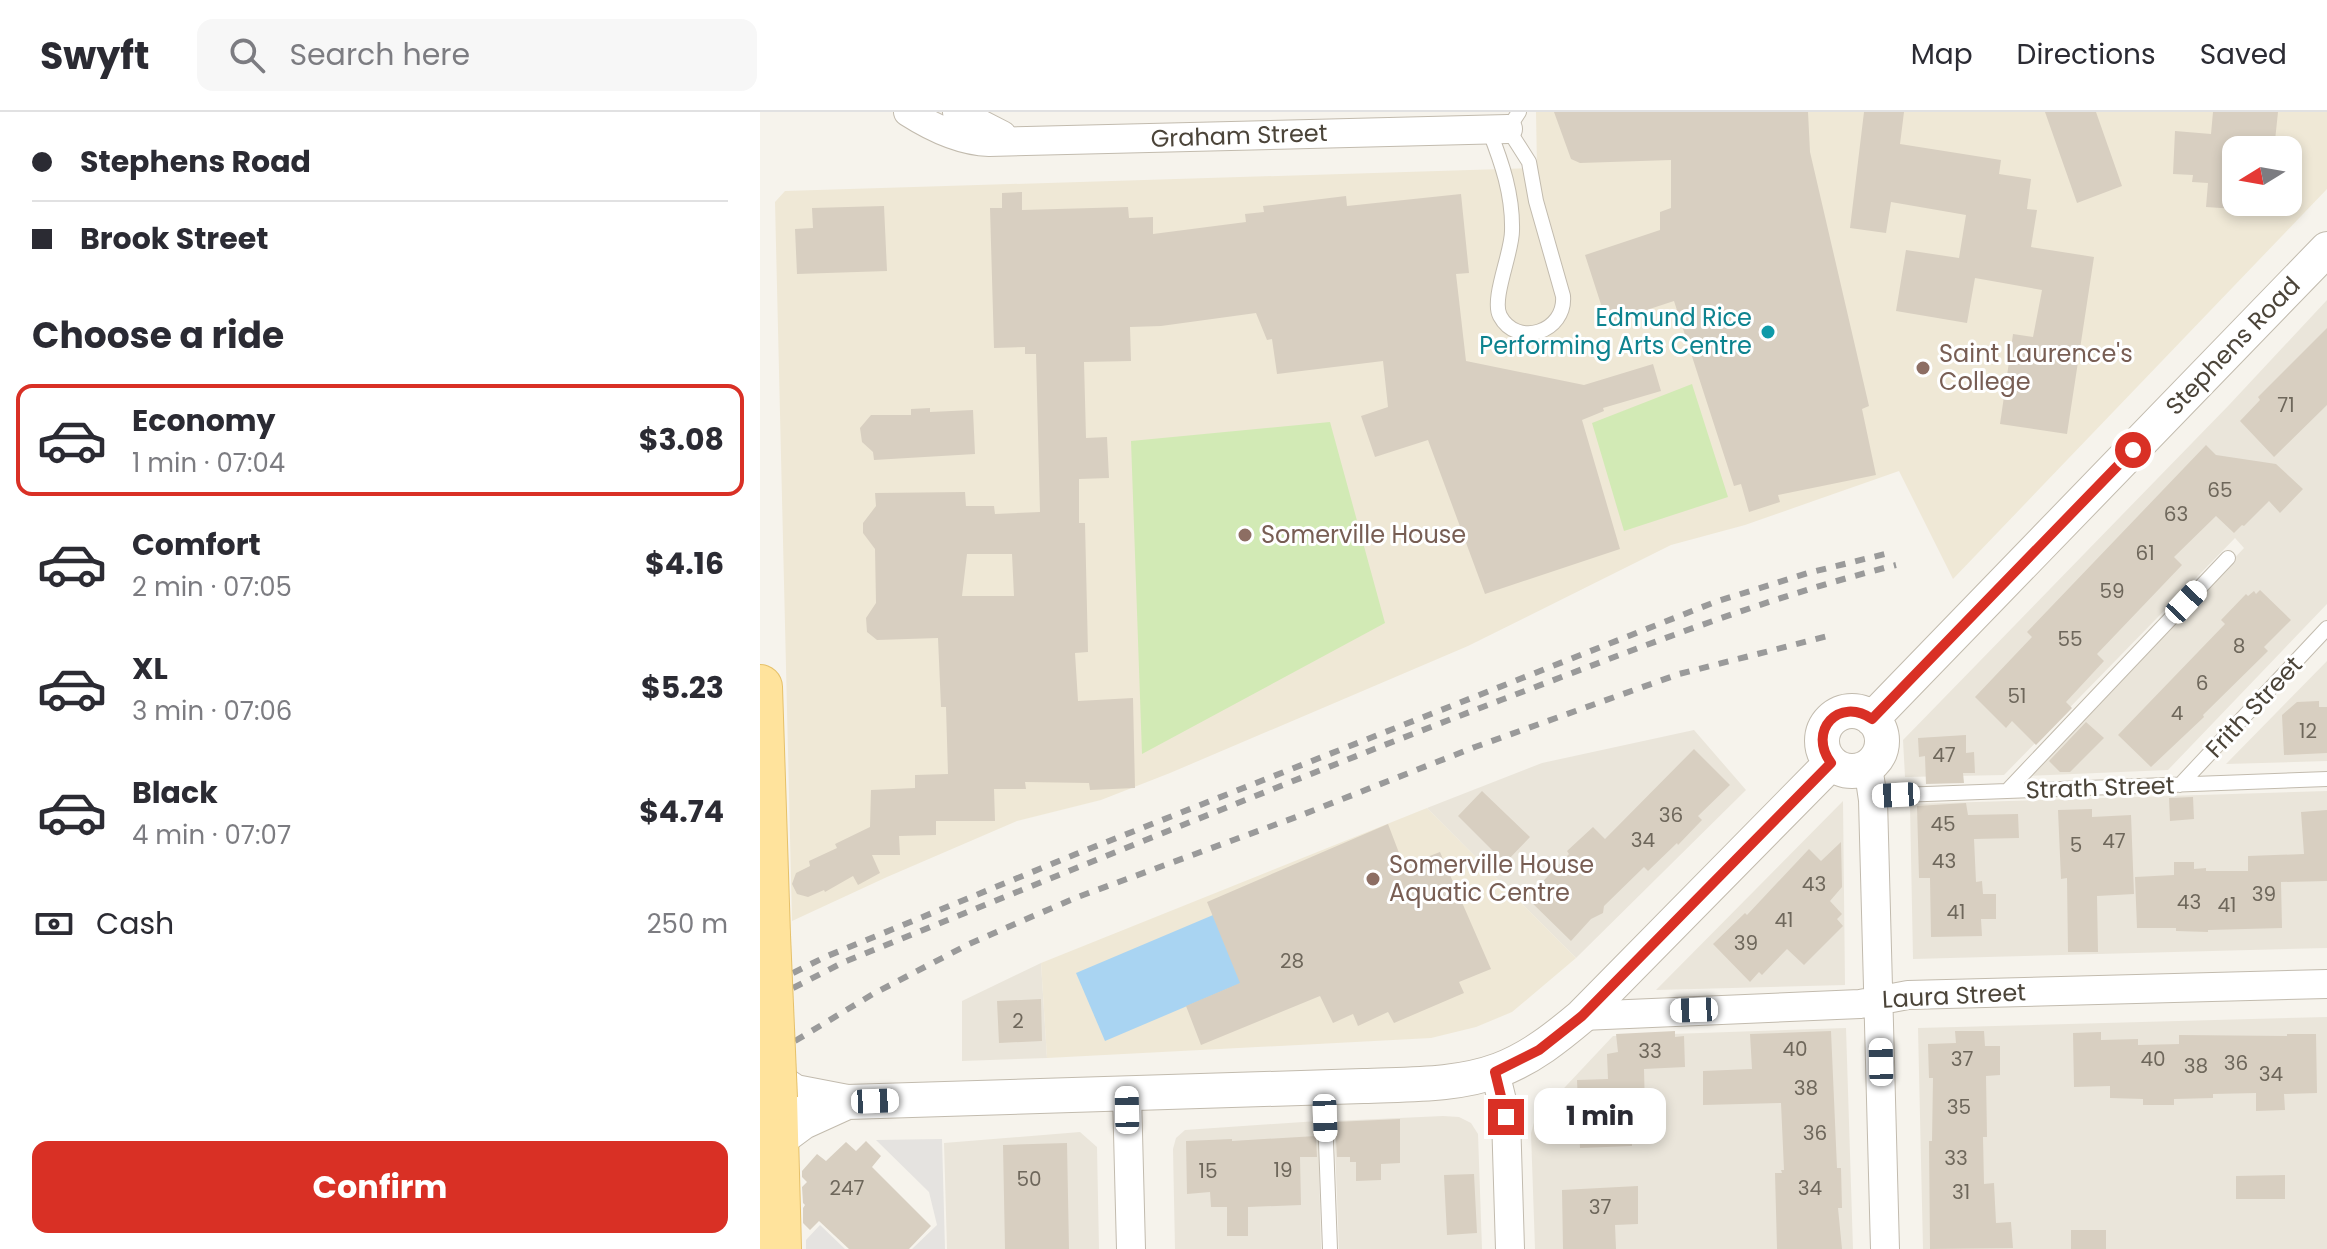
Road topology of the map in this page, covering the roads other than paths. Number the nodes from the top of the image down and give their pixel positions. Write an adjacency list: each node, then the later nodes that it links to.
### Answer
1 (908, 112): 5 (street, Graham Street)
2 (957, 112): 5 (street, Graham Street)
3 (1505, 124): 3 (lane); 4 (street, Graham Street)
4 (1168, 125): 5 (street, Graham Street)
5 (1017, 142)
6 (2327, 249): 10 (street, Stephens Road)
7 (2228, 558): 15 (lane)
8 (2327, 628): 14 (lane, Frith Street)
9 (760, 687): 20 (main road, bridge)
10 (1872, 719): 11 (street); 13 (street)
11 (1831, 763): 13 (street); 18 (street)
12 (2327, 779): 14 (lane, Strath Street)
13 (1870, 781): 15 (lane, Strath Street); 17 (street)
14 (2180, 785): 15 (lane, Strath Street)
15 (2007, 791)
16 (2327, 984): 17 (street, Laura Street)
17 (1879, 1000): 18 (street, Laura Street); 29 (street)
18 (1582, 1016): 19 (street)
19 (1495, 1072): 21 (street); 28 (street)
20 (779, 1088): 23 (street); 24 (main road)
21 (1324, 1088): 22 (street); 27 (lane)
22 (1127, 1094): 23 (street); 26 (street)
23 (847, 1102): 24 (street)
24 (776, 1142): 25 (main road)
25 (779, 1249)
26 (1131, 1249)
27 (1330, 1249)
28 (1510, 1249)
29 (1885, 1249)

